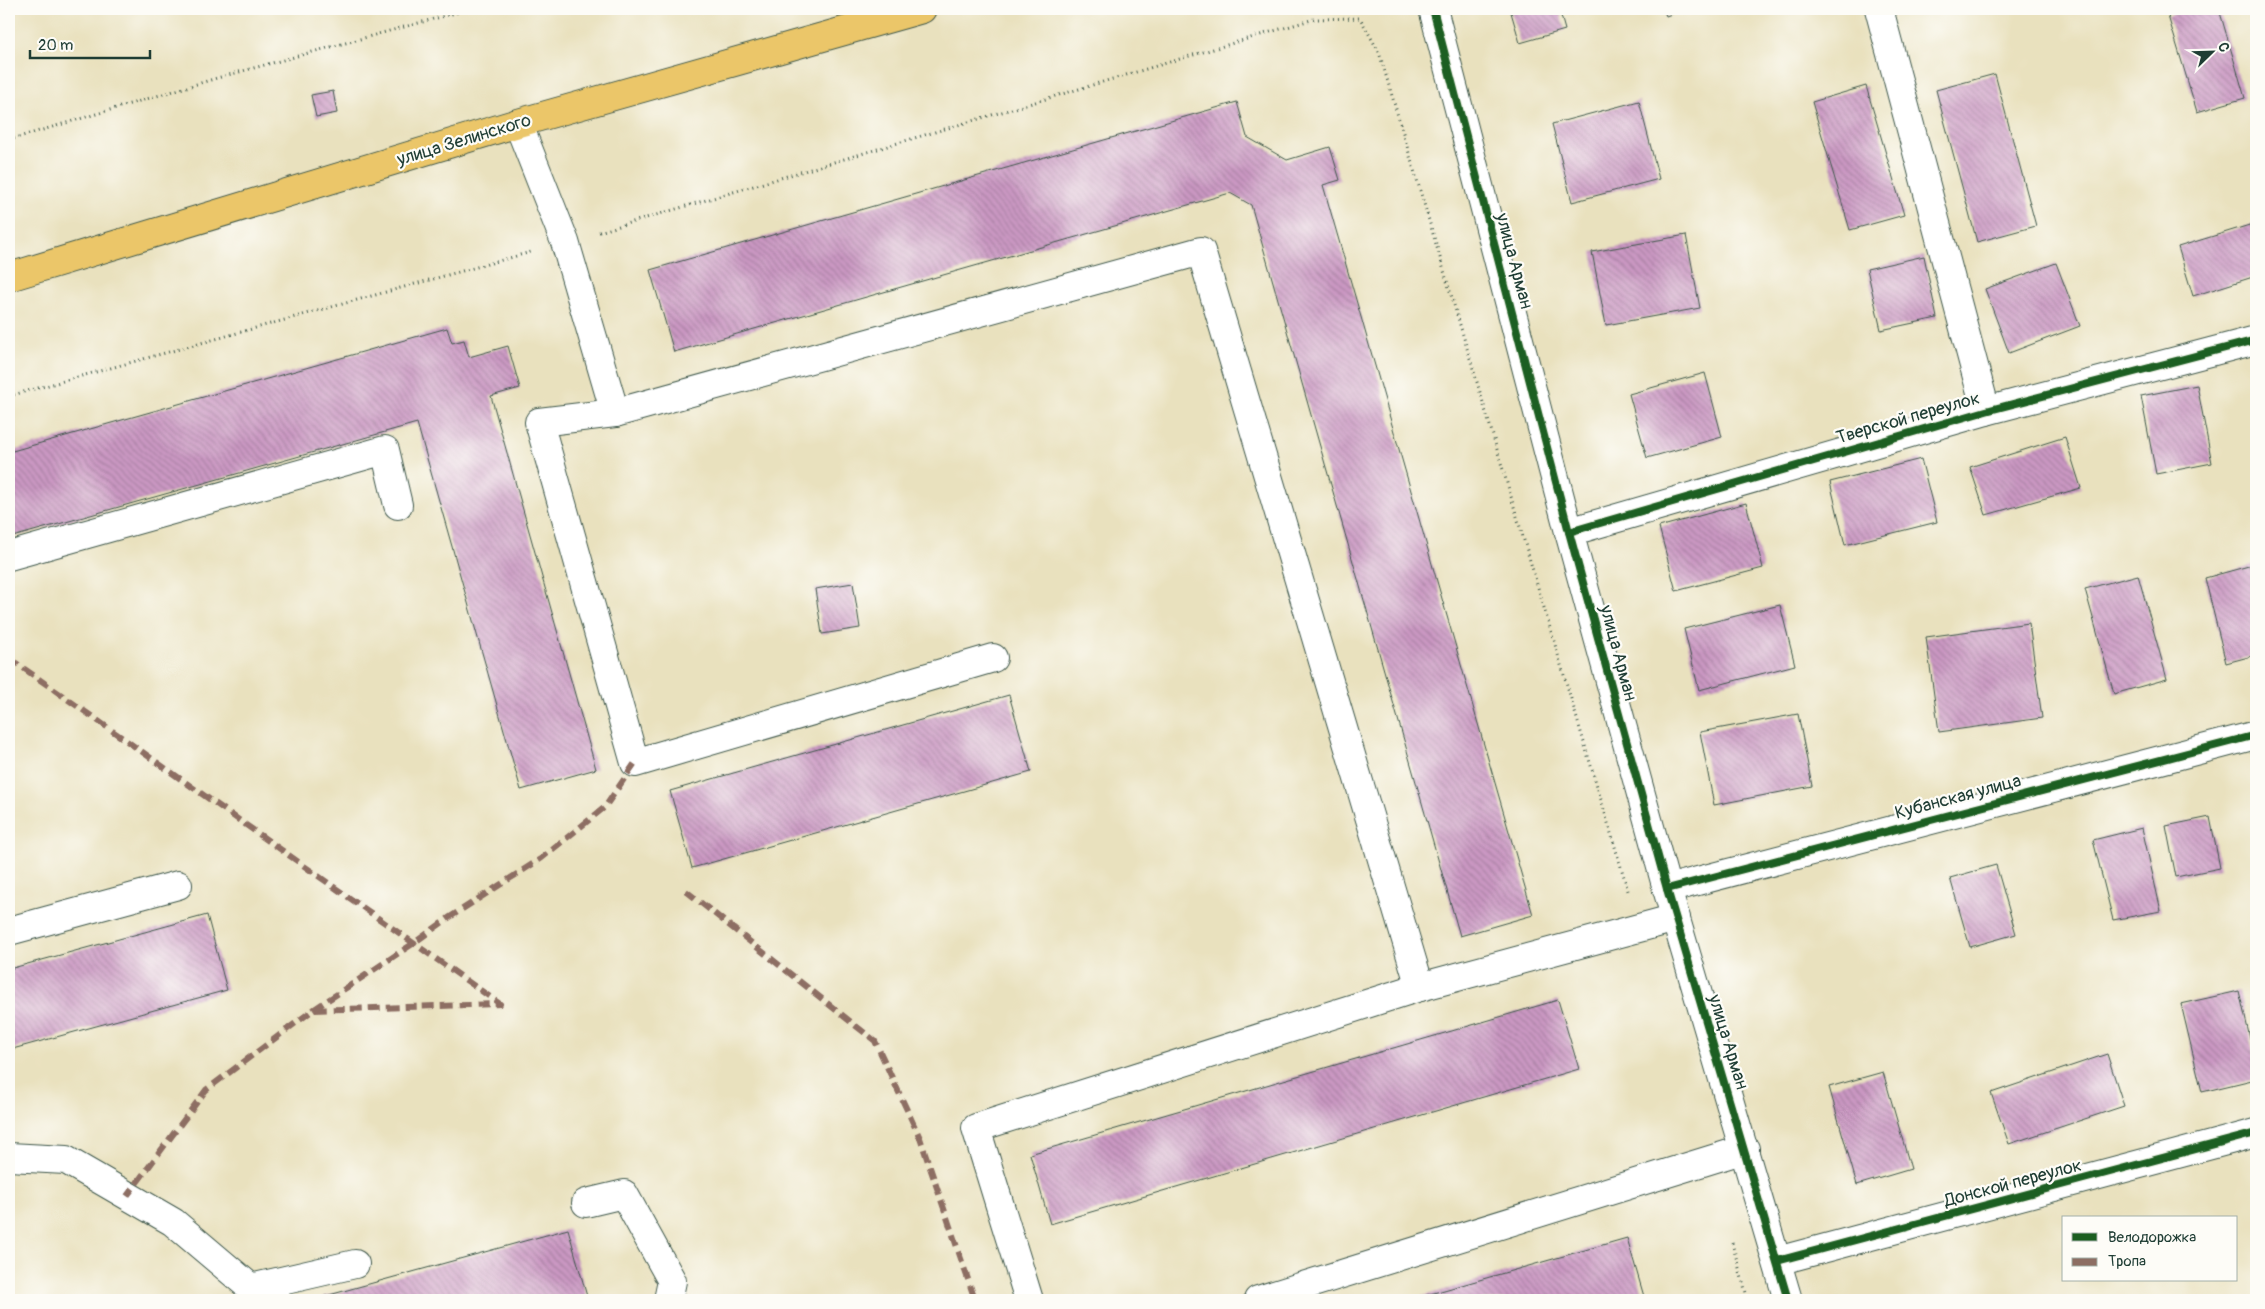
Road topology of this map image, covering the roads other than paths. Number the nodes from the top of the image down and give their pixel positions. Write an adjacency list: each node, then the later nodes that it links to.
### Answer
1 (922, 9): 4 (main road, улица Зелинского)
2 (1433, 9): 10 (street, улица Арман)
3 (1879, 9): 7 (street, Тверской переулок)
4 (518, 123): 5 (main road, улица Зелинского); 8 (street)
5 (9, 277)
6 (2256, 340): 7 (street, Тверской переулок)
7 (1986, 411): 10 (street, Тверской переулок)
8 (615, 413): 12 (street); 18 (street)
9 (398, 505): 11 (street)
10 (1569, 532): 15 (street, улица Арман)
11 (9, 556)
12 (993, 658)
13 (2256, 735): 15 (street, Кубанская улица)
14 (178, 885): 17 (street)
15 (1667, 889): 16 (street, улица Арман)
16 (1676, 918): 18 (street); 20 (street, улица Арман)
17 (9, 931)
18 (1420, 987): 27 (street)
19 (2256, 1133): 23 (street, Донской переулок)
20 (1745, 1148): 23 (street, улица Арман); 28 (street)
21 (9, 1157): 25 (street)
22 (586, 1203): 26 (street)
23 (1777, 1261): 29 (street, улица Арман)
24 (355, 1264): 25 (street)
25 (251, 1294)
26 (668, 1300)
27 (1029, 1300)
28 (1258, 1300)
29 (1788, 1300)

